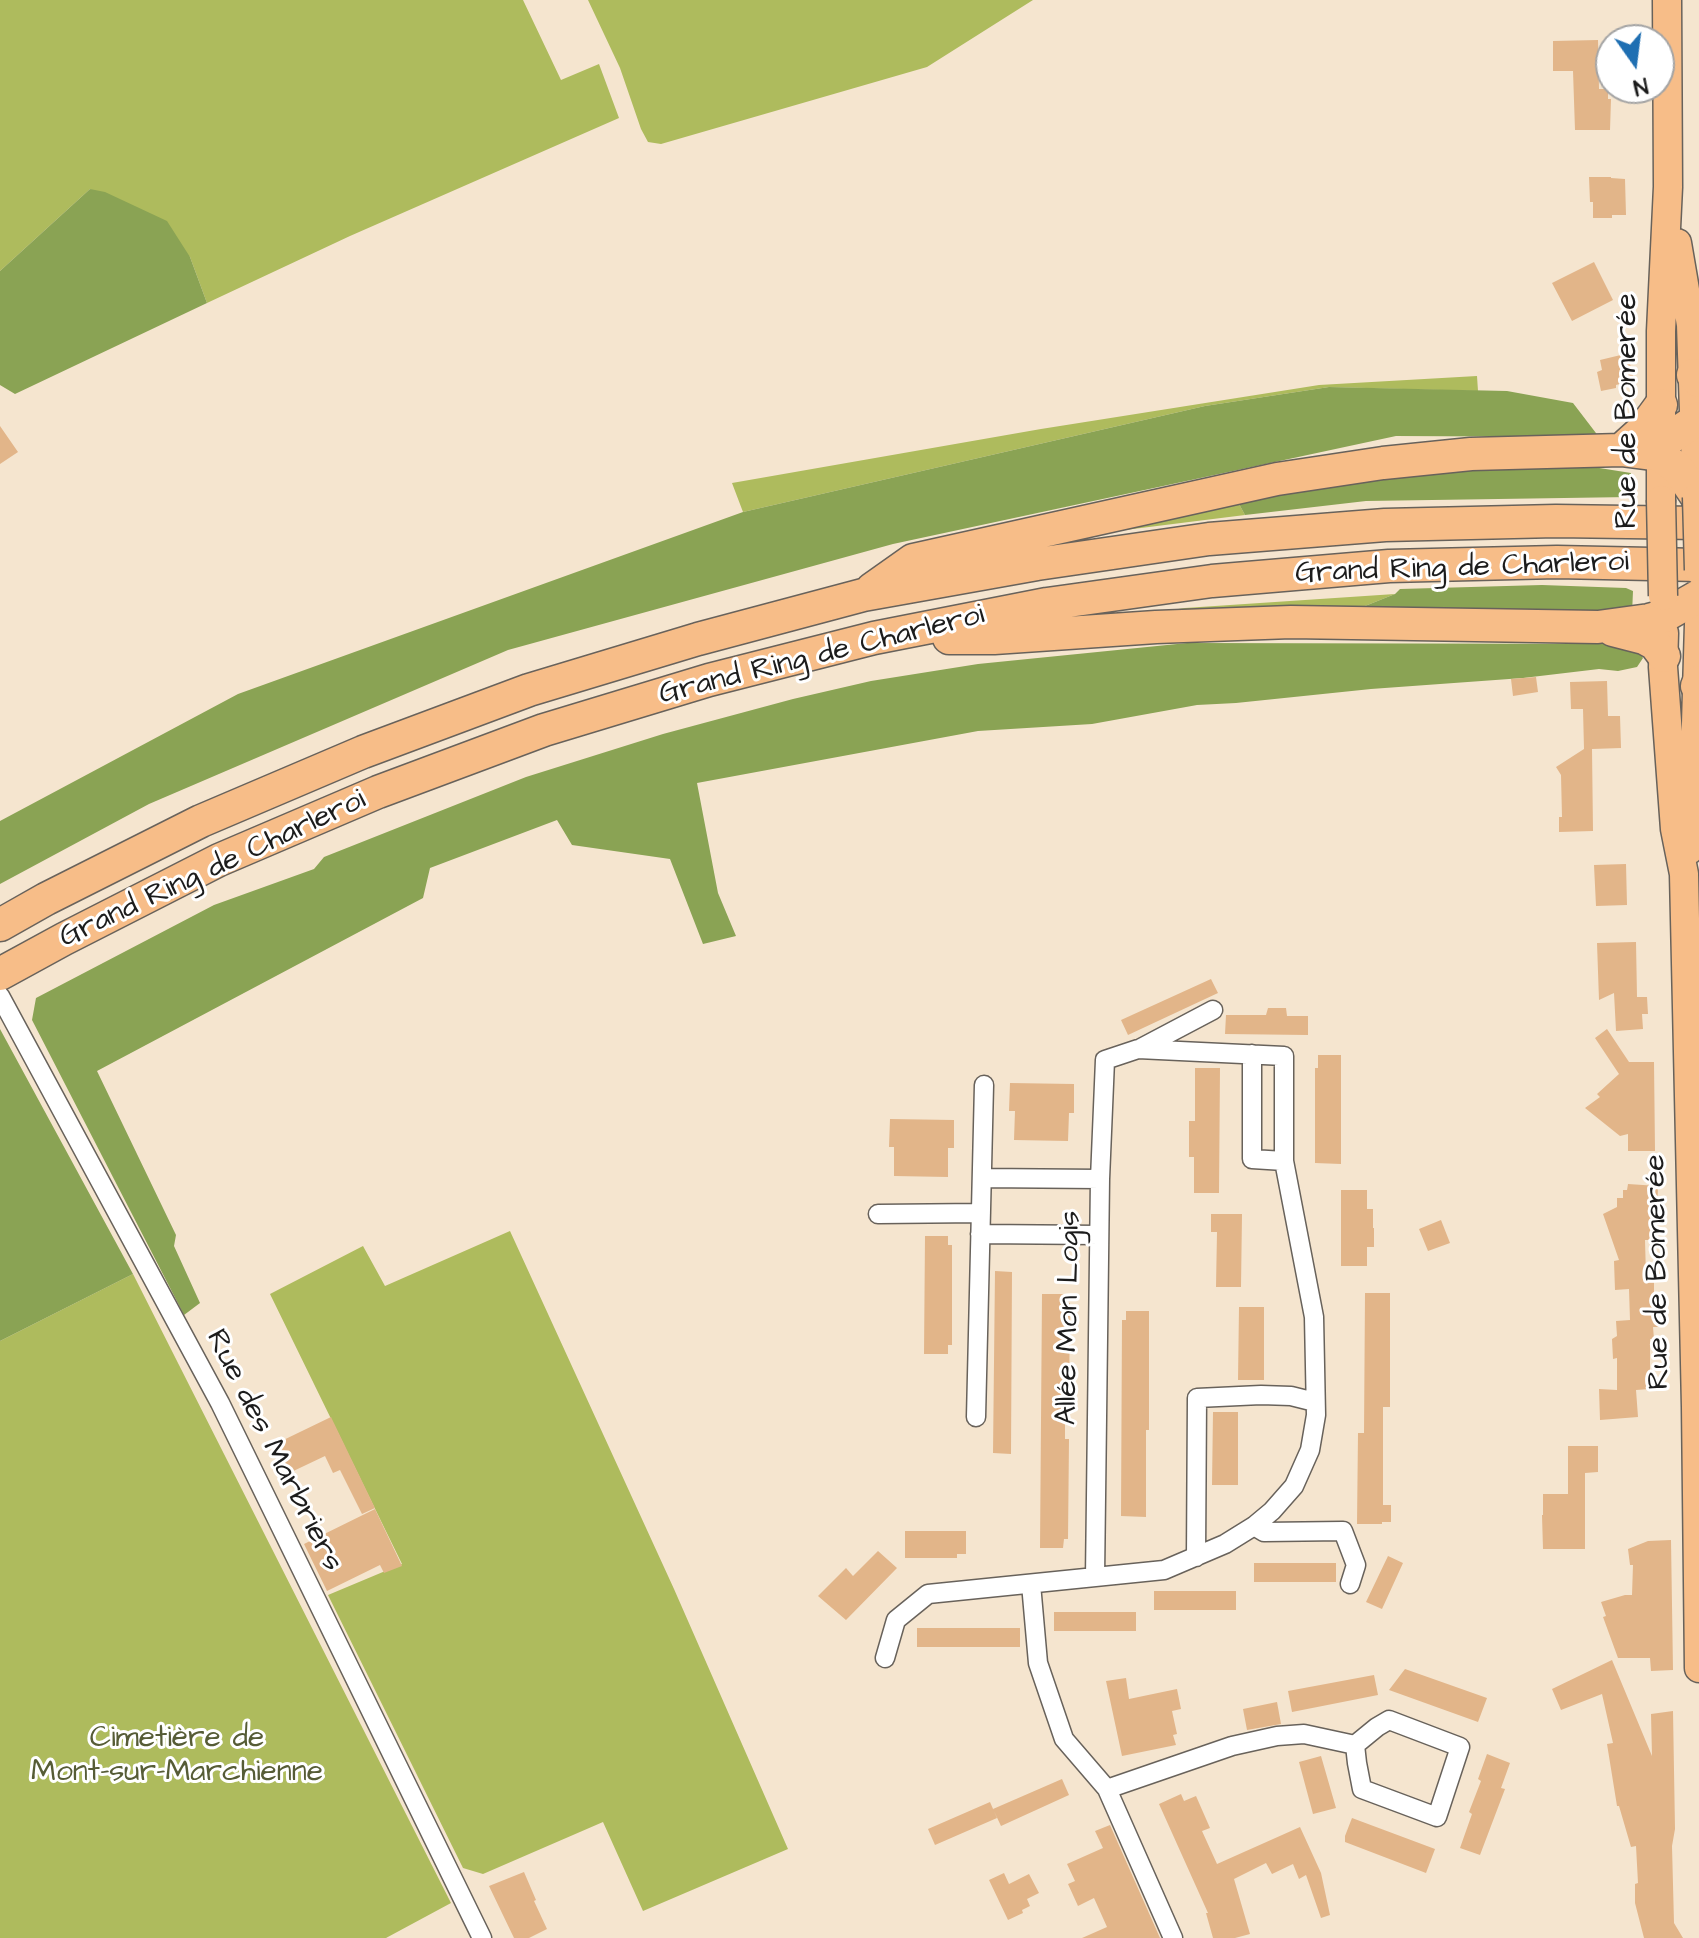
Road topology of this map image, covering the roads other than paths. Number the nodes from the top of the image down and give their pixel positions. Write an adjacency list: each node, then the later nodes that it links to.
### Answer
1 (1667, 0): 2 (main road, Rue de Bomerée)
2 (1668, 187): 3 (main road, Rue de Bomerée); 4 (main road, Rue de Bomerée)
3 (1696, 378): 5 (main road, Rue de Bomerée)
4 (1661, 405): 6 (highway); 7 (main road, Rue de Bomerée)
5 (1697, 419): 7 (highway); 7 (main road, Rue de Bomerée)
6 (1621, 450): 7 (highway); 9 (highway)
7 (1680, 480): 8 (main road, Rue de Bomerée, bridge); 9 (highway, Grand Ring de Charleroi); 10 (main road, Rue de Bomerée, bridge)
8 (1699, 568): 12 (highway, Grand Ring de Charleroi)
9 (863, 595): 16 (highway, Grand Ring de Charleroi)
10 (1684, 610): 11 (highway); 13 (main road, Rue de Bomerée); 14 (main road, Rue de Bomerée)
11 (1598, 627): 12 (highway); 13 (highway)
12 (874, 638): 17 (highway, Grand Ring de Charleroi)
13 (1664, 656): 15 (main road, Rue de Bomerée)
14 (1698, 684): 15 (main road, Rue de Bomerée)
15 (1684, 874): 30 (main road, Rue de Bomerée)
16 (0, 925)
17 (0, 974)
18 (0, 996): 42 (street, Rue des Marbriers)
19 (1213, 1010): 20 (street)
20 (1138, 1049): 21 (street); 25 (street, Allée Mon Logis)
21 (1252, 1054): 23 (street); 23 (street)
22 (984, 1085): 24 (street)
23 (1284, 1161): 31 (street)
24 (982, 1178): 25 (street); 26 (street)
25 (1100, 1179): 29 (street, Allée Mon Logis)
26 (981, 1213): 27 (street); 28 (street)
27 (878, 1214)
28 (980, 1234): 29 (street); 32 (street)
29 (1099, 1235): 35 (street, Allée Mon Logis)
30 (1697, 1368): 39 (main road, Rue de Bomerée)
31 (1315, 1402): 33 (street); 34 (street)
32 (976, 1417)
33 (1254, 1526): 34 (street); 37 (street)
34 (1196, 1557): 35 (street)
35 (1095, 1577): 36 (street)
36 (1031, 1584): 38 (street); 41 (street)
37 (1350, 1584)
38 (885, 1658)
39 (1699, 1668)
40 (1355, 1745): 40 (street); 41 (street)
41 (1107, 1789): 43 (street)
42 (482, 1938)
43 (1173, 1938)

